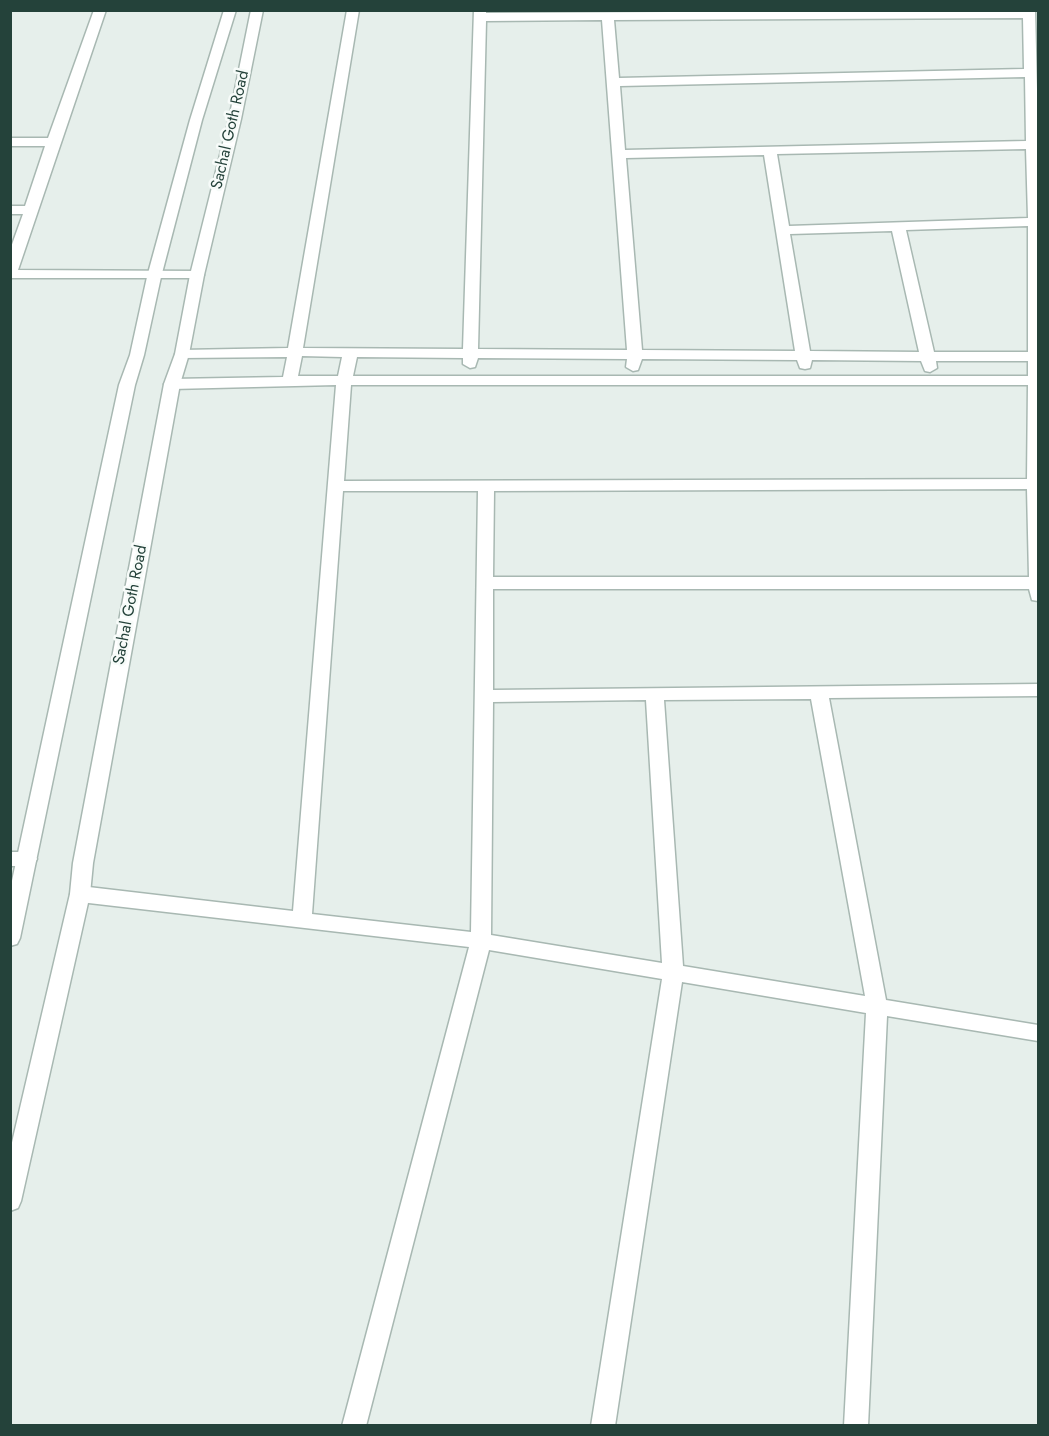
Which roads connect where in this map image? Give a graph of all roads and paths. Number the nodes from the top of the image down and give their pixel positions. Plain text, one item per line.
1 (100, 10) edge
2 (230, 10) edge
3 (257, 10) edge
4 (353, 10) edge
5 (1029, 12) edge
6 (480, 14) edge
7 (608, 16) junction
8 (1031, 73) junction
9 (613, 82) junction
10 (10, 142) edge
11 (53, 142) junction
12 (1032, 145) junction
13 (770, 151) junction
14 (619, 154) junction
15 (10, 210) edge
16 (31, 210) junction
17 (1035, 222) junction
18 (898, 226) junction
19 (783, 230) junction
20 (10, 274) edge
21 (196, 275) junction
22 (154, 277) junction
23 (296, 352) junction
24 (351, 352) junction
25 (182, 354) junction
26 (470, 354) junction
27 (635, 355) junction
28 (803, 356) junction
29 (928, 356) junction
30 (1036, 357) junction
31 (470, 380) junction
32 (632, 380) junction
33 (810, 380) junction
34 (932, 380) junction
35 (1037, 380) edge
36 (290, 381) junction
37 (344, 381) junction
38 (172, 384) junction
39 (1035, 484) junction
40 (486, 485) junction
41 (337, 486) junction
42 (485, 583) junction
43 (1038, 583) edge
44 (1038, 596) edge
45 (1038, 690) edge
46 (819, 692) junction
47 (655, 694) junction
48 (483, 696) junction
49 (19, 859) edge
50 (80, 894) junction
51 (302, 919) junction
52 (10, 938) edge
53 (481, 941) junction
54 (673, 973) junction
55 (877, 1008) junction
56 (1038, 1033) edge
57 (10, 1201) edge
58 (354, 1425) edge
59 (603, 1425) edge
60 (856, 1425) edge

1 - 11 street
2 - 22 street, Sachal Goth Road
3 - 21 street, Sachal Goth Road
4 - 23 street
5 - 7 street
5 - 8 street
6 - 7 street
6 - 26 street
7 - 9 street
8 - 9 street
8 - 12 street
9 - 14 street
10 - 11 street
11 - 16 street
12 - 13 street
12 - 17 street
13 - 14 street
13 - 19 street
14 - 27 street
15 - 16 street
16 - 20 street
17 - 18 street
17 - 30 street
18 - 19 street
18 - 29 street
19 - 28 street
20 - 22 street
21 - 22 street
21 - 25 street, Sachal Goth Road
22 - 49 street, Sachal Goth Road
23 - 24 street
23 - 25 street
23 - 36 street
24 - 26 street
24 - 37 street
25 - 38 street, Sachal Goth Road
26 - 27 street
26 - 31 street
27 - 28 street
27 - 32 street
28 - 29 street
28 - 33 street
29 - 30 street
29 - 34 street
30 - 35 street
31 - 32 street
31 - 37 street
32 - 33 street
33 - 34 street
34 - 35 street
35 - 39 street
36 - 37 street
36 - 38 street
37 - 41 street
38 - 50 street, Sachal Goth Road
39 - 40 street
39 - 43 street
40 - 41 street
40 - 42 street
41 - 51 street
42 - 43 street
42 - 48 street
43 - 44 street
45 - 46 street
46 - 47 street
46 - 55 street
47 - 48 street
47 - 54 street
48 - 53 street
49 - 52 street, Sachal Goth Road
50 - 51 street
50 - 57 street, Sachal Goth Road
51 - 53 street
53 - 54 street
53 - 58 street
54 - 55 street
54 - 59 street
55 - 56 street
55 - 60 street

